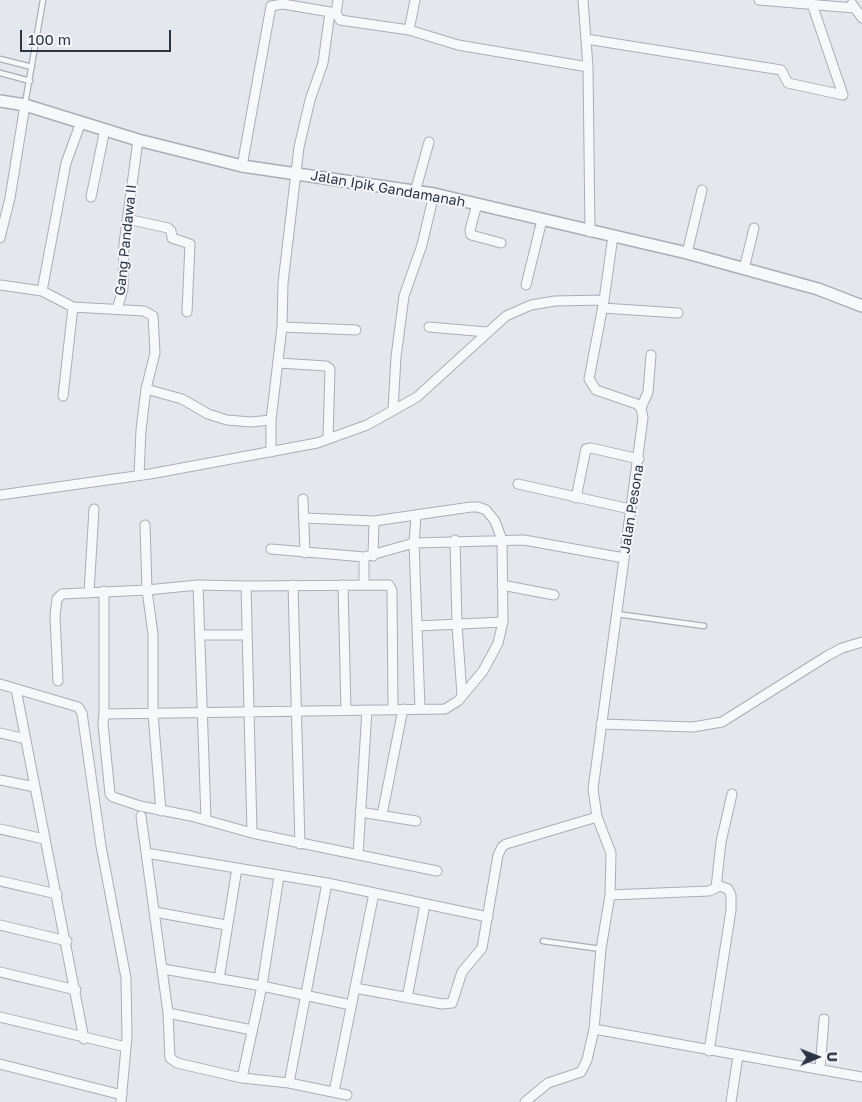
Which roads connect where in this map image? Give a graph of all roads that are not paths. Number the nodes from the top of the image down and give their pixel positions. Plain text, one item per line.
1 (43, 0) edge
2 (338, 0) edge
3 (415, 0) edge
4 (583, 0) edge
5 (759, 0) edge
6 (812, 4) junction
7 (852, 4) edge
8 (333, 12) junction
9 (862, 18) edge
10 (408, 30) junction
11 (586, 39) junction
12 (0, 60) edge
13 (32, 67) junction
14 (588, 67) junction
15 (0, 74) edge
16 (30, 81) junction
17 (0, 101) edge
18 (25, 105) junction
19 (81, 122) junction
20 (105, 129) junction
21 (138, 140) junction
22 (429, 142) dead end
23 (242, 166) junction
24 (297, 173) junction
25 (702, 190) dead end
26 (415, 192) junction
27 (434, 194) junction
28 (91, 197) dead end
29 (477, 204) junction
30 (127, 219) junction
31 (542, 220) junction
32 (754, 228) dead end
33 (590, 232) junction
34 (613, 236) junction
35 (0, 238) edge
36 (501, 243) dead end
37 (687, 253) junction
38 (744, 269) junction
39 (0, 285) edge
40 (526, 285) dead end
41 (42, 291) junction
42 (603, 304) junction
43 (862, 306) edge
44 (73, 307) junction
45 (117, 309) junction
46 (187, 312) dead end
47 (678, 313) dead end
48 (282, 327) junction
49 (430, 327) dead end
50 (356, 330) dead end
51 (486, 332) junction
52 (651, 356) dead end
53 (279, 364) junction
54 (146, 389) junction
55 (63, 396) dead end
56 (641, 408) junction
57 (394, 410) junction
58 (271, 420) junction
59 (328, 438) junction
60 (271, 452) junction
61 (639, 459) junction
62 (139, 475) junction
63 (518, 484) dead end
64 (0, 495) edge
65 (576, 498) junction
66 (303, 499) dead end
67 (94, 509) dead end
68 (630, 509) junction
69 (416, 516) junction
70 (304, 518) junction
71 (374, 521) junction
72 (145, 525) dead end
73 (455, 540) junction
74 (502, 540) junction
75 (414, 542) junction
76 (271, 549) dead end
77 (305, 553) junction
78 (369, 556) junction
79 (624, 558) junction
80 (364, 584) junction
81 (198, 585) junction
82 (293, 585) junction
83 (343, 585) junction
84 (502, 585) junction
85 (246, 586) junction
86 (147, 590) junction
87 (104, 591) junction
88 (89, 592) junction
89 (554, 594) dead end
90 (617, 614) junction
91 (503, 622) junction
92 (457, 625) junction
93 (417, 626) junction
94 (704, 626) dead end
95 (200, 635) junction
96 (247, 635) junction
97 (862, 642) edge
98 (58, 681) dead end
99 (0, 684) edge
100 (16, 689) junction
101 (462, 695) junction
102 (398, 709) junction
103 (420, 709) junction
104 (298, 710) junction
105 (346, 710) junction
106 (367, 710) junction
107 (250, 711) junction
108 (104, 714) junction
109 (153, 714) junction
110 (203, 714) junction
111 (600, 724) junction
112 (0, 733) edge
113 (26, 739) junction
114 (0, 780) edge
115 (35, 787) junction
116 (732, 794) dead end
117 (161, 811) junction
118 (360, 812) junction
119 (382, 815) junction
120 (141, 816) dead end
121 (597, 817) junction
122 (206, 820) junction
123 (416, 821) dead end
124 (0, 829) edge
125 (252, 833) junction
126 (44, 839) junction
127 (300, 844) junction
128 (146, 853) junction
129 (358, 855) junction
130 (237, 868) junction
131 (437, 871) dead end
132 (278, 876) junction
133 (0, 881) edge
134 (327, 883) junction
135 (717, 886) junction
136 (374, 893) junction
137 (57, 894) junction
138 (610, 895) junction
139 (425, 904) junction
140 (154, 912) junction
141 (488, 917) junction
142 (0, 925) edge
143 (226, 925) junction
144 (543, 940) dead end
145 (66, 941) junction
146 (601, 950) junction
147 (163, 969) junction
148 (0, 972) edge
149 (218, 979) junction
150 (262, 986) junction
151 (355, 988) junction
152 (76, 990) junction
153 (306, 995) junction
154 (407, 998) junction
155 (352, 1004) junction
156 (168, 1013) junction
157 (0, 1018) edge
158 (824, 1019) dead end
159 (594, 1029) junction
160 (252, 1030) junction
161 (84, 1039) junction
162 (126, 1047) junction
163 (709, 1051) junction
164 (738, 1056) junction
165 (0, 1064) edge
166 (820, 1069) junction
167 (862, 1077) edge
168 (242, 1078) junction
169 (288, 1083) junction
170 (334, 1092) junction
171 (347, 1095) dead end
172 (122, 1098) edge
173 (525, 1102) edge
174 (731, 1102) edge

1 - 13 lane
2 - 8 street
3 - 10 street
4 - 11 street
5 - 6 street
6 - 7 street
6 - 11 street
7 - 9 street
8 - 10 street
8 - 23 street
8 - 24 street
10 - 14 street
11 - 14 street
12 - 13 lane
13 - 16 lane
14 - 33 street
15 - 16 lane
16 - 18 lane
17 - 18 street, Jalan Ipik Gandamanah
18 - 19 street, Jalan Ipik Gandamanah
18 - 35 street
19 - 20 street, Jalan Ipik Gandamanah
19 - 41 street
20 - 21 street, Jalan Ipik Gandamanah
20 - 28 street
21 - 23 street, Jalan Ipik Gandamanah
21 - 30 street, Gang Pandawa II
22 - 26 street
23 - 24 street, Jalan Ipik Gandamanah
24 - 26 street, Jalan Ipik Gandamanah
24 - 48 street
25 - 37 street
26 - 27 street, Jalan Ipik Gandamanah
27 - 29 street, Jalan Ipik Gandamanah
27 - 57 street
29 - 31 street, Jalan Ipik Gandamanah
29 - 36 street
30 - 45 street, Gang Pandawa II
30 - 46 street
31 - 33 street, Jalan Ipik Gandamanah
31 - 40 street
32 - 38 street
33 - 34 street, Jalan Ipik Gandamanah
34 - 37 street, Jalan Ipik Gandamanah
34 - 42 street
37 - 38 street, Jalan Ipik Gandamanah
38 - 43 street, Jalan Ipik Gandamanah
39 - 41 street
41 - 44 street
42 - 47 street
42 - 51 street
42 - 56 street
44 - 45 street
44 - 55 street
45 - 54 street
48 - 50 street
48 - 53 street
49 - 51 street
51 - 57 street
52 - 56 street, Jalan Pesona
53 - 58 street
53 - 59 street
54 - 58 street
54 - 62 street
56 - 61 street, Jalan Pesona
57 - 59 street
58 - 60 street
59 - 60 street
60 - 62 street
61 - 65 street
61 - 68 street, Jalan Pesona
62 - 64 street
63 - 65 street
65 - 68 street
66 - 70 street
67 - 88 street
68 - 79 street, Jalan Pesona
69 - 71 street
69 - 74 street
69 - 75 street
70 - 71 street
70 - 77 street
71 - 78 street
72 - 86 street
73 - 74 street
73 - 75 street
73 - 92 street
74 - 79 street
74 - 84 street
75 - 78 street
75 - 93 street
76 - 77 street
77 - 78 street
78 - 80 street
79 - 90 street, Jalan Pesona
80 - 83 street
80 - 102 street
81 - 85 street
81 - 86 street
81 - 95 street
82 - 83 street
82 - 85 street
82 - 104 street
83 - 105 street
84 - 89 street
84 - 91 street
85 - 96 street
86 - 87 street
86 - 109 street
87 - 88 street
87 - 108 street
88 - 98 street
90 - 94 lane
90 - 111 street, Jalan Pesona
91 - 92 street
91 - 101 street
92 - 93 street
92 - 101 street
93 - 103 street
95 - 96 street
95 - 110 street
96 - 107 street
97 - 111 street
99 - 100 street
100 - 113 street
100 - 162 street
101 - 103 street
102 - 103 street
102 - 106 street
102 - 119 street
104 - 105 street
104 - 107 street
104 - 127 street
105 - 106 street
106 - 118 street
107 - 110 street
107 - 125 street
108 - 109 street
108 - 117 street
109 - 110 street
109 - 117 street
110 - 122 street
111 - 121 street, Jalan Pesona
112 - 113 street
113 - 115 street
114 - 115 street
115 - 126 street
116 - 135 street
117 - 122 street
118 - 119 street
118 - 129 street
119 - 123 street
120 - 128 street
121 - 138 street, Jalan Pesona
121 - 141 street
122 - 125 street
124 - 126 street
125 - 127 street
126 - 137 street
127 - 129 street
128 - 130 street
128 - 140 street
129 - 131 street
130 - 132 street
130 - 143 street
132 - 134 street
132 - 150 street
133 - 137 street
134 - 136 street
134 - 153 street
135 - 138 street
135 - 163 street
136 - 139 street
136 - 151 street
137 - 145 street
138 - 146 street, Jalan Pesona
139 - 141 street
139 - 154 street
140 - 143 street
140 - 147 street
141 - 154 street
142 - 145 street
143 - 149 street
144 - 146 lane
145 - 152 street
146 - 159 street, Jalan Pesona
147 - 149 street
147 - 156 street
148 - 152 street
149 - 150 street
150 - 153 street
150 - 160 street
151 - 154 street
151 - 155 street
152 - 161 street
153 - 155 street
153 - 169 street
155 - 170 street
156 - 160 street
156 - 168 street
157 - 161 street
158 - 166 street
159 - 163 street
159 - 173 street, Jalan Pesona
160 - 168 street
161 - 162 street
162 - 172 street
163 - 164 street
164 - 166 street
164 - 174 street
165 - 172 street
166 - 167 street
168 - 169 street
169 - 170 street
170 - 171 street

